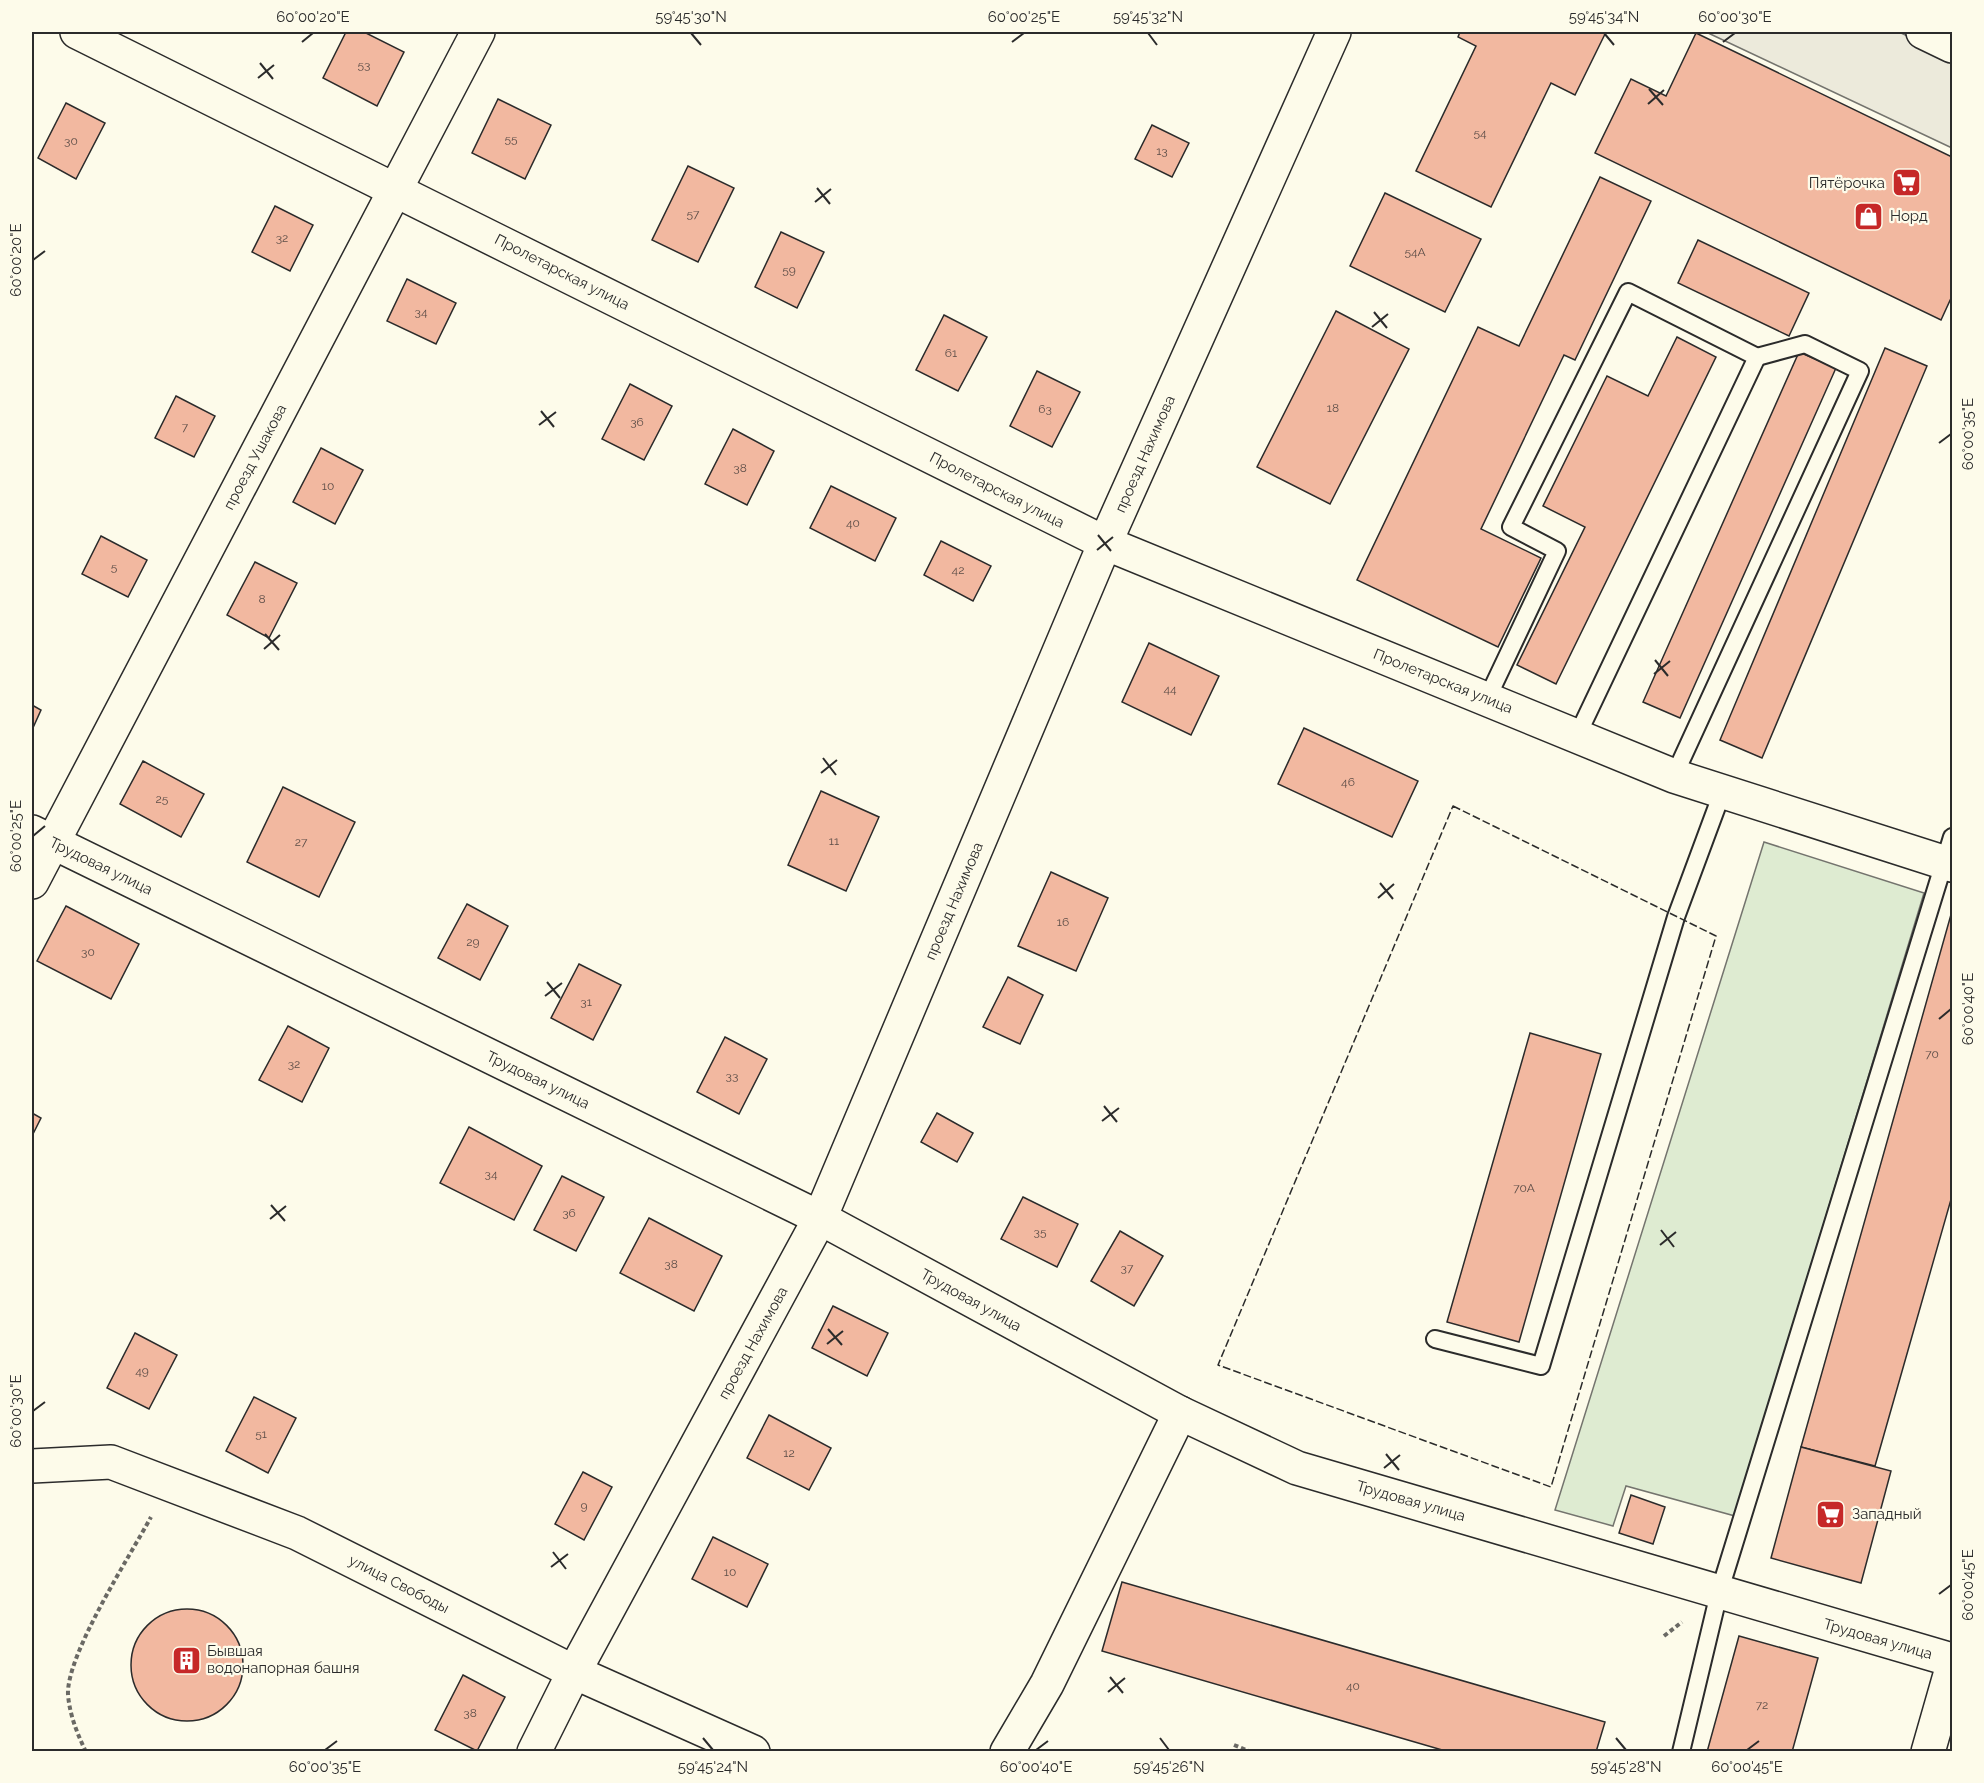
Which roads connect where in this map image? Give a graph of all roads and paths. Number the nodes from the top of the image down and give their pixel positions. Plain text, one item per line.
1 (77, 32) edge
2 (478, 32) edge
3 (1334, 32) edge
4 (1923, 32) edge
5 (1953, 46) edge
6 (396, 189) junction
7 (1757, 357) junction
8 (1104, 543) junction
9 (1487, 699) junction
10 (1577, 736) junction
11 (1674, 776) junction
12 (1722, 793) junction
13 (42, 837) edge
14 (1950, 855) edge
15 (32, 882) edge
16 (820, 1218) junction
17 (1435, 1340) dead end
18 (1180, 1413) junction
19 (32, 1466) edge
20 (169, 1485) junction
21 (1719, 1593) junction
22 (1953, 1660) edge
23 (1953, 1668) edge
24 (574, 1672) junction
25 (1234, 1745) dead end
26 (86, 1752) edge
27 (534, 1752) edge
28 (753, 1752) edge
29 (1007, 1752) edge
30 (1251, 1752) edge
31 (1681, 1752) edge
32 (1928, 1752) edge

1 - 6 street, Пролетарская улица
2 - 6 street, проезд Ушакова
3 - 8 street, проезд Нахимова
4 - 5 street
6 - 8 street, Пролетарская улица
6 - 13 street, проезд Ушакова
7 - 9 lane
7 - 10 lane
7 - 11 lane
8 - 9 street, Пролетарская улица
8 - 16 street, проезд Нахимова
9 - 10 street, Пролетарская улица
10 - 11 street, Пролетарская улица
11 - 12 street, Пролетарская улица
12 - 14 street, Пролетарская улица
12 - 17 lane
13 - 15 street, проезд Ушакова
13 - 16 street, Трудовая улица
14 - 21 lane
16 - 18 street, Трудовая улица
16 - 24 street, проезд Нахимова
18 - 21 street, Трудовая улица
18 - 29 street
19 - 20 street, улица Свободы
20 - 24 street, улица Свободы
20 - 26 path
21 - 22 street, Трудовая улица
21 - 31 lane
23 - 32 street
24 - 27 street, проезд Нахимова
24 - 28 street, улица Свободы
25 - 30 path

